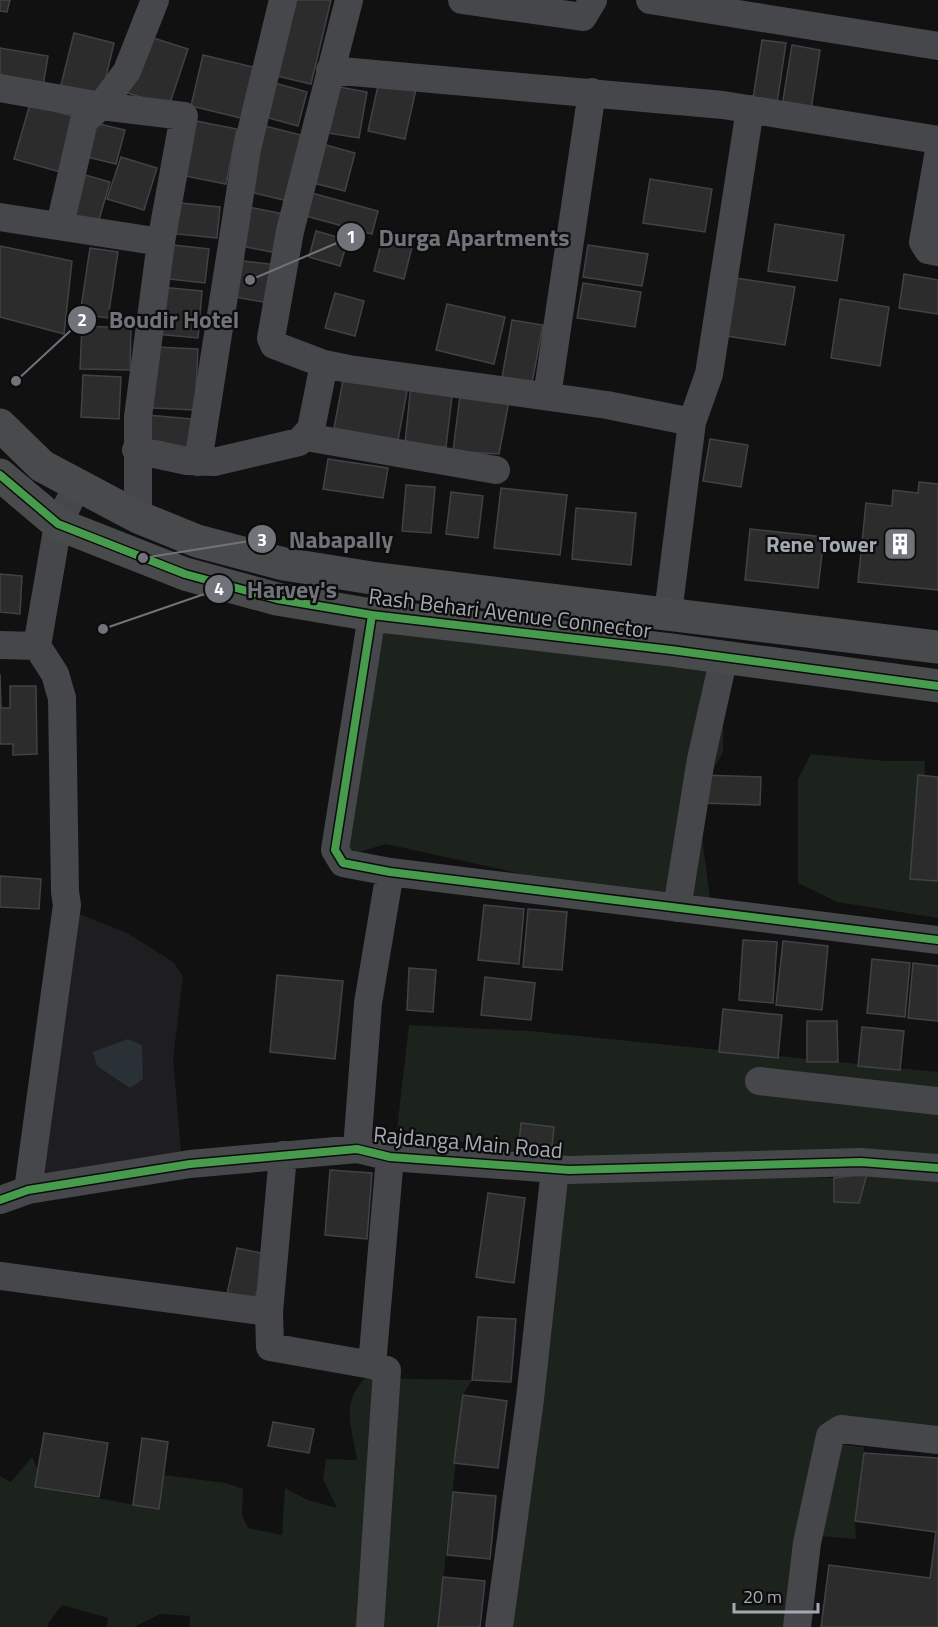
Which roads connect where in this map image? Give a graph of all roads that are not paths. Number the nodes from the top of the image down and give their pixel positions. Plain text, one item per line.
1 (155, 0) edge
2 (283, 0) edge
3 (349, 0) edge
4 (462, 0) edge
5 (593, 0) edge
6 (650, 0) edge
7 (938, 46) edge
8 (330, 70) junction
9 (0, 88) edge
10 (592, 92) junction
11 (101, 106) junction
12 (750, 109) junction
13 (938, 140) edge
14 (938, 156) edge
15 (0, 217) edge
16 (60, 225) junction
17 (161, 242) junction
18 (938, 252) edge
19 (324, 364) junction
20 (547, 396) junction
21 (692, 422) junction
22 (0, 425) edge
23 (306, 437) junction
24 (136, 450) junction
25 (198, 462) junction
26 (496, 470) dead end
27 (0, 475) edge
28 (77, 486) junction
29 (138, 516) junction
30 (58, 524) junction
31 (668, 613) junction
32 (372, 615) junction
33 (0, 645) edge
34 (37, 646) junction
35 (938, 647) edge
36 (724, 657) junction
37 (938, 686) edge
38 (390, 872) junction
39 (677, 908) junction
40 (938, 939) edge
41 (759, 1081) dead end
42 (938, 1101) edge
43 (357, 1149) junction
44 (284, 1155) junction
45 (390, 1157) junction
46 (938, 1168) edge
47 (555, 1169) junction
48 (28, 1190) junction
49 (0, 1200) edge
50 (0, 1276) edge
51 (269, 1312) junction
52 (372, 1365) junction
53 (938, 1440) edge
54 (370, 1627) edge
55 (499, 1627) edge
56 (797, 1627) edge

1 - 11 street
2 - 25 street
3 - 8 street
4 - 5 street
6 - 7 street
8 - 10 street
8 - 19 street
9 - 11 street
10 - 12 street
10 - 20 street
11 - 16 street
11 - 17 street
12 - 13 street
12 - 21 street
14 - 18 street
15 - 16 street
16 - 17 street
17 - 24 street
19 - 20 street
19 - 23 street
20 - 21 street
21 - 31 street
22 - 28 main road, Rash Behari Avenue Connector
23 - 25 street
23 - 26 street
24 - 25 street
24 - 29 street
27 - 30 main road, Rash Behari Avenue Connector
28 - 29 main road, Rash Behari Avenue Connector
28 - 30 street
29 - 31 main road, Rash Behari Avenue Connector
30 - 32 main road, Rash Behari Avenue Connector
30 - 34 street
31 - 35 main road, Rash Behari Avenue Connector
32 - 36 main road, Rash Behari Avenue Connector
32 - 38 street
33 - 34 street
34 - 48 street
36 - 37 main road, Rash Behari Avenue Connector
36 - 39 street
38 - 39 street
38 - 43 street
39 - 40 street
41 - 42 street
43 - 44 street, Rajdanga Main Road
43 - 45 street, Rajdanga Main Road
44 - 48 street, Rajdanga Main Road
44 - 51 street
45 - 47 street, Rajdanga Main Road
45 - 52 street
46 - 47 street, Rajdanga Main Road
47 - 55 street
48 - 49 street, Rajdanga Main Road
50 - 51 street
51 - 52 street
52 - 54 street
53 - 56 street

